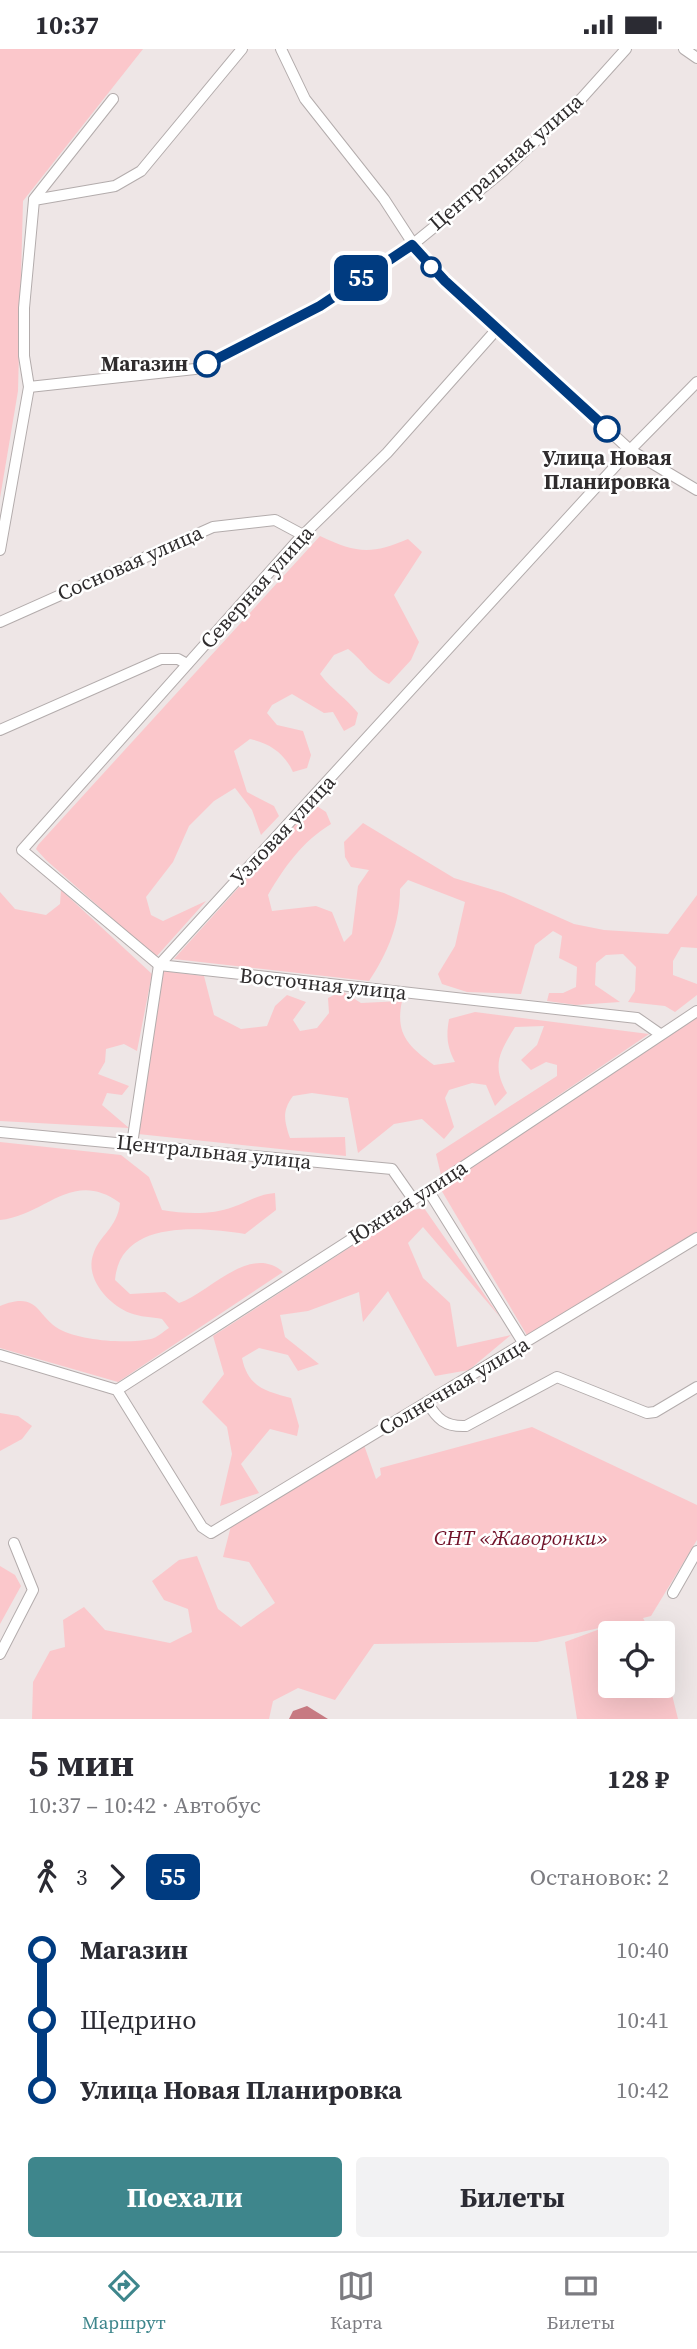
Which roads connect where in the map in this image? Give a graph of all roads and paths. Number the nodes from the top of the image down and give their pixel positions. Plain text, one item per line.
1 (242, 49) edge
2 (281, 49) edge
3 (626, 49) edge
4 (684, 49) edge
5 (697, 58) edge
6 (113, 99) dead end
7 (34, 200) junction
8 (412, 245) junction
9 (497, 329) junction
10 (697, 382) edge
11 (29, 387) junction
12 (630, 450) junction
13 (697, 490) edge
14 (303, 535) junction
15 (0, 550) edge
16 (0, 622) edge
17 (187, 664) junction
18 (0, 730) edge
19 (159, 965) junction
20 (697, 1011) edge
21 (660, 1034) junction
22 (0, 1132) edge
23 (132, 1143) junction
24 (428, 1190) junction
25 (413, 1199) junction
26 (697, 1238) edge
27 (524, 1344) junction
28 (0, 1355) edge
29 (697, 1387) edge
30 (117, 1390) junction
31 (427, 1402) junction
32 (14, 1543) dead end
33 (697, 1551) edge
34 (673, 1593) dead end
35 (0, 1654) edge

1 - 7 street
2 - 8 street
3 - 8 street, Центральная улица
4 - 5 street
6 - 7 street
7 - 11 street
8 - 9 street
8 - 11 street, Центральная улица
9 - 12 street
9 - 14 street, Северная улица
10 - 12 street
11 - 15 street
12 - 13 street
12 - 19 street, Узловая улица
14 - 16 street, Сосновая улица
14 - 17 street, Северная улица
17 - 18 street
17 - 19 street, Северная улица
19 - 21 street, Восточная улица
19 - 23 street
20 - 21 street, Южная улица
21 - 24 street, Южная улица
22 - 23 street, Центральная улица
23 - 25 street, Центральная улица
24 - 25 street, Южная улица
24 - 27 street
25 - 30 street, Южная улица
26 - 27 street, Солнечная улица
27 - 31 street, Солнечная улица
28 - 30 street
29 - 31 street
30 - 31 street, Солнечная улица
32 - 35 street
33 - 34 street

